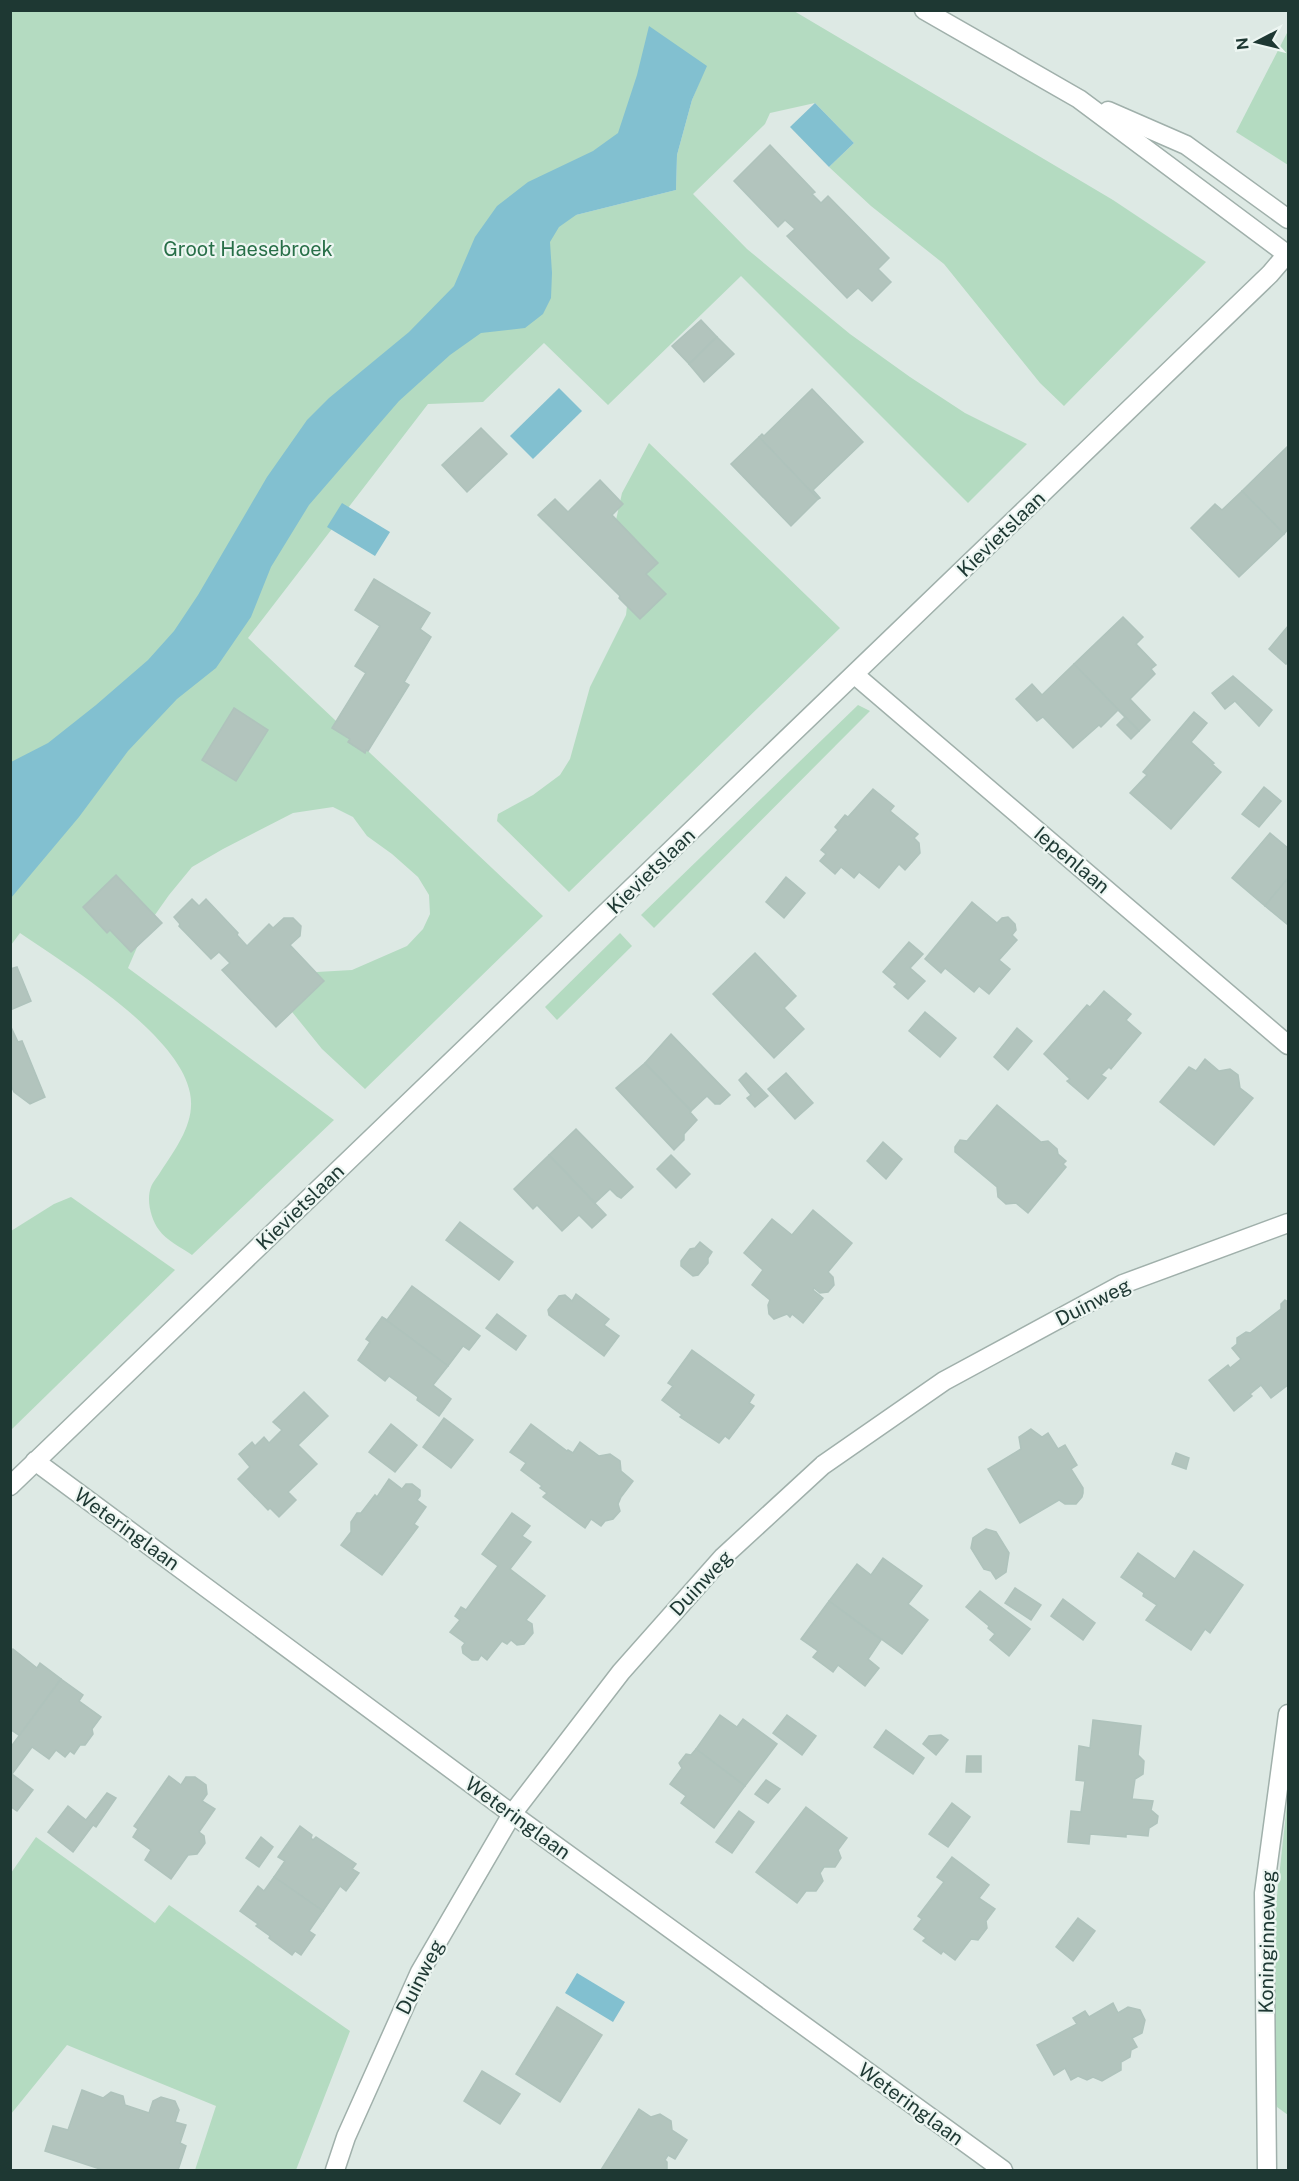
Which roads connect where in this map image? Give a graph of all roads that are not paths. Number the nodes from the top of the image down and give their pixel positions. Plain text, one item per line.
1 (924, 10) edge
2 (1079, 99) junction
3 (1288, 219) edge
4 (1288, 254) edge
5 (855, 675) junction
6 (1288, 1045) edge
7 (1288, 1223) edge
8 (35, 1461) junction
9 (10, 1486) edge
10 (1288, 1714) edge
11 (512, 1814) junction
12 (335, 2170) edge
13 (1003, 2170) edge
14 (1267, 2170) edge

1 - 2 street
2 - 3 street
2 - 4 street
4 - 5 street, Kievietslaan
5 - 6 street, Iepenlaan
5 - 8 street, Kievietslaan
7 - 11 street, Duinweg
8 - 9 street, Kievietslaan
8 - 11 street, Weteringlaan
10 - 14 street, Koninginneweg
11 - 12 street, Duinweg
11 - 13 street, Weteringlaan

